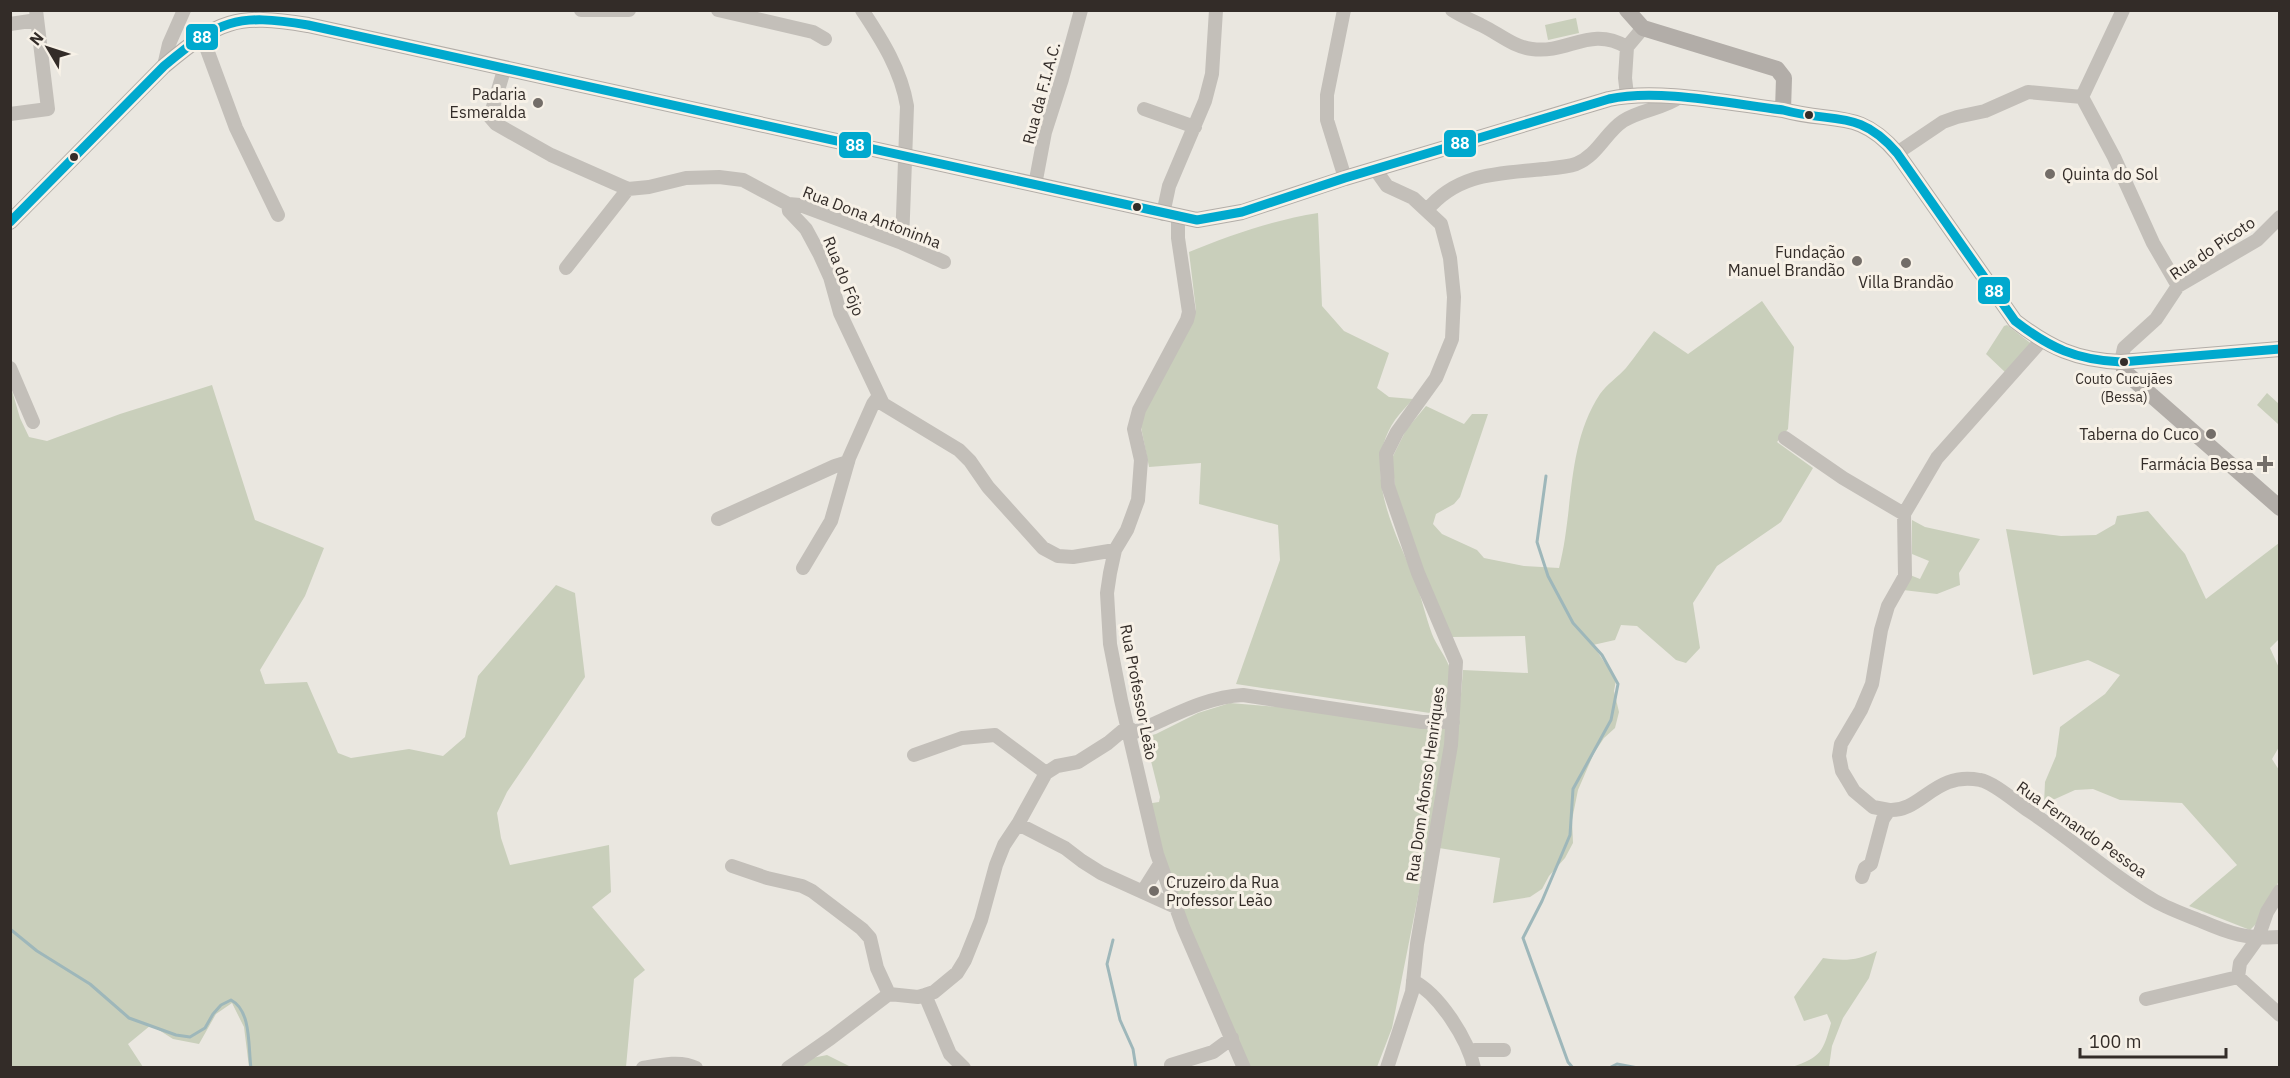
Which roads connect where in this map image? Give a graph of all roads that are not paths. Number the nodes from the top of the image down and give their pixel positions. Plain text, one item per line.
1 (184, 10) edge
2 (581, 10) edge
3 (628, 10) edge
4 (718, 10) edge
5 (862, 10) edge
6 (1081, 10) edge
7 (1216, 10) edge
8 (1344, 10) edge
9 (1452, 10) edge
10 (1628, 10) edge
11 (2123, 10) edge
12 (619, 11) edge
13 (37, 15) edge
14 (10, 24) edge
15 (1642, 28) junction
16 (202, 36) junction
17 (825, 39) dead end
18 (1627, 48) junction
19 (164, 66) junction
20 (504, 70) junction
21 (1627, 95) junction
22 (2082, 97) junction
23 (1678, 98) junction
24 (1144, 110) dead end
25 (1783, 110) junction
26 (10, 114) edge
27 (1195, 127) junction
28 (1898, 153) junction
29 (905, 157) junction
30 (1375, 169) junction
31 (1345, 178) junction
32 (1035, 185) junction
33 (628, 189) junction
34 (788, 204) junction
35 (1427, 210) junction
36 (278, 214) dead end
37 (1171, 215) junction
38 (2280, 218) edge
39 (10, 222) edge
40 (902, 243) junction
41 (944, 262) dead end
42 (566, 268) dead end
43 (2178, 286) junction
44 (2041, 341) junction
45 (2280, 349) edge
46 (2121, 362) junction
47 (10, 368) edge
48 (879, 396) junction
49 (33, 422) dead end
50 (1785, 438) dead end
51 (848, 462) junction
52 (2280, 508) edge
53 (1904, 514) junction
54 (718, 519) dead end
55 (1115, 550) junction
56 (803, 568) dead end
57 (1453, 722) junction
58 (1127, 727) junction
59 (914, 755) dead end
60 (1046, 773) junction
61 (1888, 810) junction
62 (1018, 824) junction
63 (1160, 864) junction
64 (732, 866) dead end
65 (1862, 877) dead end
66 (1143, 891) junction
67 (2280, 891) edge
68 (1176, 907) junction
69 (2280, 937) edge
70 (2258, 938) junction
71 (2238, 977) junction
72 (1413, 981) junction
73 (889, 994) junction
74 (924, 995) junction
75 (2146, 999) dead end
76 (2280, 1015) edge
77 (1232, 1038) junction
78 (1504, 1050) dead end
79 (1469, 1052) junction
80 (1171, 1065) dead end
81 (643, 1068) edge
82 (696, 1068) edge
83 (788, 1068) edge
84 (964, 1068) edge
85 (1245, 1068) edge
86 (1387, 1068) edge
87 (1474, 1068) edge

1 - 19 street
2 - 12 street
3 - 12 street
4 - 17 street
5 - 29 street
6 - 32 street, Rua da F.I.A.C.
7 - 27 street, Rua Professor Leão
8 - 31 street
9 - 18 street
10 - 15 main road
11 - 22 street
13 - 14 street
13 - 26 street
15 - 18 street
15 - 25 main road
16 - 19 main road
16 - 20 main road
16 - 36 street
18 - 21 street
19 - 39 main road
20 - 29 main road
20 - 33 street
21 - 23 main road
21 - 30 main road
22 - 28 street
22 - 43 street
23 - 25 main road
23 - 35 street
24 - 27 street
25 - 28 main road
27 - 37 street, Rua Professor Leão
28 - 44 main road
29 - 32 main road
29 - 40 street
30 - 31 main road
30 - 35 street, Rua Dom Afonso Henriques
31 - 37 main road
32 - 37 main road
33 - 34 street, Rua do Fôjo
33 - 42 street
34 - 40 street, Rua Dona Antoninha
34 - 48 street, Rua do Fôjo
35 - 57 street, Rua Dom Afonso Henriques
37 - 55 street, Rua Professor Leão
38 - 43 street, Rua do Picoto
40 - 41 street, Rua Dona Antoninha
43 - 46 street, Rua do Picoto
44 - 46 main road
44 - 53 street
45 - 46 main road
46 - 52 main road
47 - 49 street
48 - 51 street
48 - 55 street, Rua do Fôjo
50 - 53 street
51 - 54 street
51 - 56 street
53 - 61 street
55 - 58 street, Rua Professor Leão
57 - 58 street
57 - 72 street, Rua Dom Afonso Henriques
58 - 60 street
58 - 63 street, Rua Professor Leão
59 - 60 street
60 - 62 street
61 - 65 street
61 - 70 street, Rua Fernando Pessoa
62 - 66 street
62 - 74 street
63 - 66 street
63 - 68 street, Rua Professor Leão
64 - 73 street
66 - 68 street
67 - 70 street
68 - 77 street, Rua Professor Leão
69 - 70 street, Rua Fernando Pessoa
70 - 71 street
71 - 75 street
71 - 76 street
72 - 79 street
72 - 86 street, Rua Dom Afonso Henriques
73 - 74 street
73 - 83 street
74 - 84 street
77 - 80 street
77 - 85 street, Rua Professor Leão
78 - 79 street
79 - 87 street
81 - 82 street

